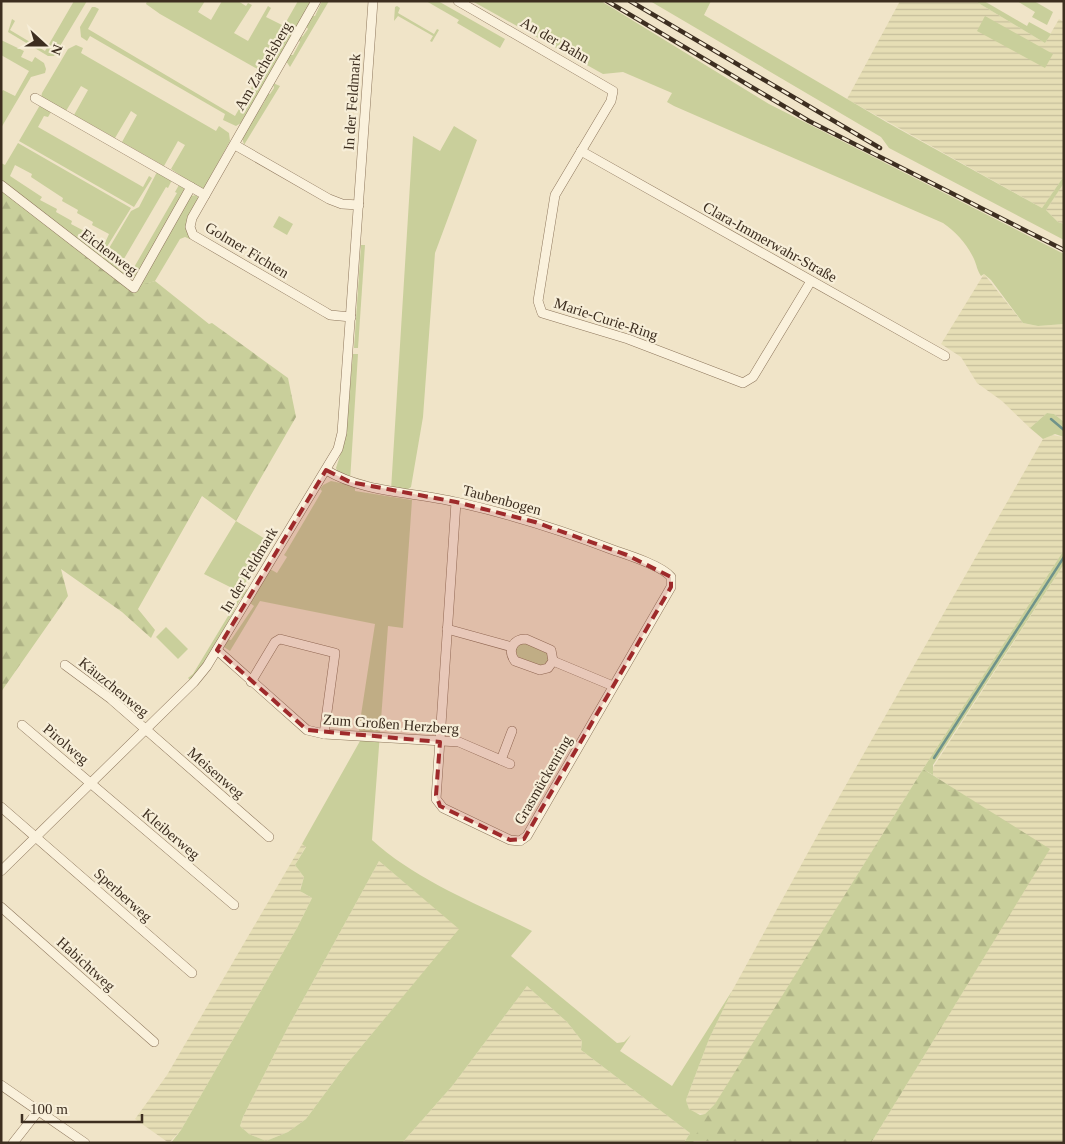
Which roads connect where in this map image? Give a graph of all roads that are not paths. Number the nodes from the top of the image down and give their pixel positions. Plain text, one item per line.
1 (316, 1) edge
2 (372, 1) edge
3 (458, 1) edge
4 (611, 88) joint
5 (36, 98) dead end
6 (235, 145) junction
7 (581, 151) junction
8 (1, 185) edge
9 (191, 187) junction
10 (205, 195) junction
11 (358, 205) junction
12 (811, 281) junction
13 (351, 317) junction
14 (945, 356) dead end
15 (326, 470) junction
16 (456, 502) junction
17 (666, 573) joint
18 (447, 629) junction
19 (512, 647) junction
20 (217, 650) junction
21 (553, 661) junction
22 (65, 665) dead end
23 (251, 682) junction
24 (613, 686) junction
25 (22, 725) dead end
26 (146, 730) junction
27 (512, 731) dead end
28 (324, 734) junction
29 (440, 741) junction
30 (501, 760) junction
31 (510, 764) dead end
32 (91, 784) junction
33 (1, 807) edge
34 (37, 836) junction
35 (269, 837) dead end
36 (1, 871) edge
37 (234, 905) dead end
38 (1, 906) edge
39 (192, 973) dead end
40 (154, 1042) dead end
41 (1, 1085) edge
42 (39, 1110) junction
43 (13, 1143) edge
44 (85, 1143) edge

1 - 6 street, Am Zachelsberg
2 - 11 street, In der Feldmark
3 - 4 street, An der Bahn
4 - 7 street, Marie-Curie-Ring
5 - 9 street
6 - 10 street, Golmer Fichten
6 - 11 street
7 - 12 street, Clara-Immerwahr-Straße
7 - 12 street, Marie-Curie-Ring
8 - 9 street, Eichenweg
9 - 10 street
10 - 13 street, Golmer Fichten
11 - 13 street, In der Feldmark
12 - 14 street, Clara-Immerwahr-Straße
13 - 15 street, In der Feldmark
15 - 16 street, Taubenbogen
15 - 20 street, In der Feldmark
16 - 17 street, Taubenbogen
16 - 18 street, Grasmückenring
17 - 24 street, Grasmückenring
18 - 19 street
18 - 29 street, Grasmückenring
19 - 21 street
19 - 21 street
20 - 23 street, Zum Großen Herzberg
20 - 26 street, In der Feldmark
21 - 24 street
22 - 26 street, Käuzchenweg
23 - 28 street, Zum Großen Herzberg
23 - 28 street
24 - 29 street, Grasmückenring
25 - 32 street, Pirolweg
26 - 32 street, In der Feldmark
26 - 35 street, Meisenweg
27 - 30 street
28 - 29 street, Zum Großen Herzberg
29 - 30 street, Zum Großen Herzberg
30 - 31 street, Zum Großen Herzberg
32 - 34 street, In der Feldmark
32 - 37 street, Kleiberweg
33 - 34 street, Sperberweg
34 - 36 street, In der Feldmark
34 - 39 street, Sperberweg
38 - 40 street, Habichtweg
41 - 42 street
42 - 43 street
42 - 44 street

